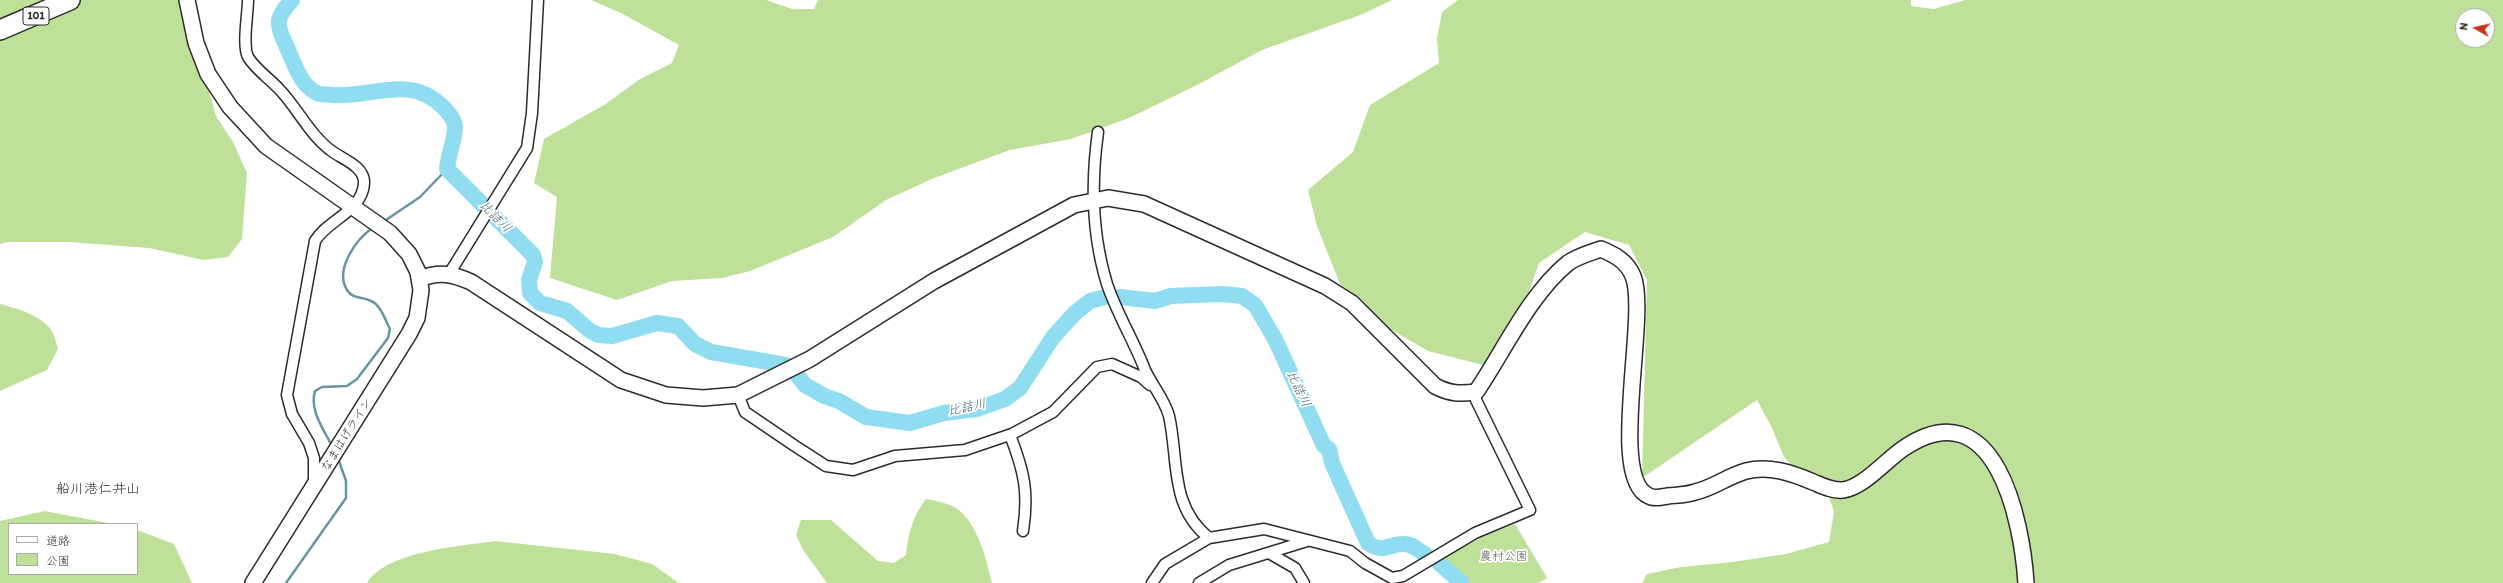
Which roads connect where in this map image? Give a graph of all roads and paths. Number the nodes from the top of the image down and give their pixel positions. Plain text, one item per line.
1 (70, 0) edge
2 (187, 0) edge
3 (248, 0) edge
4 (538, 0) edge
5 (0, 30) edge
6 (1098, 132) dead end
7 (1094, 201) junction
8 (352, 208) junction
9 (450, 274) junction
10 (420, 279) junction
11 (1156, 391) junction
12 (1476, 392) junction
13 (738, 395) junction
14 (1010, 435) junction
15 (314, 487) junction
16 (1023, 531) dead end
17 (1208, 538) junction
18 (1307, 541) junction
19 (1269, 553) junction
20 (1404, 580) edge
21 (253, 583) edge
22 (1152, 583) edge
23 (1199, 583) edge
24 (1304, 583) edge
25 (2026, 583) edge

1 - 5 highway, 101
2 - 8 street
3 - 8 street
4 - 9 street
6 - 7 street
7 - 11 street
7 - 12 street
7 - 13 street
8 - 10 street
8 - 15 street
9 - 10 street
9 - 13 street
10 - 15 street, なまはげライン
11 - 14 street
11 - 17 street
12 - 20 street
12 - 25 street
13 - 14 street
14 - 16 street
15 - 21 street, なまはげライン
17 - 18 street
17 - 22 street
18 - 19 street
18 - 20 street
19 - 23 street
19 - 24 street

